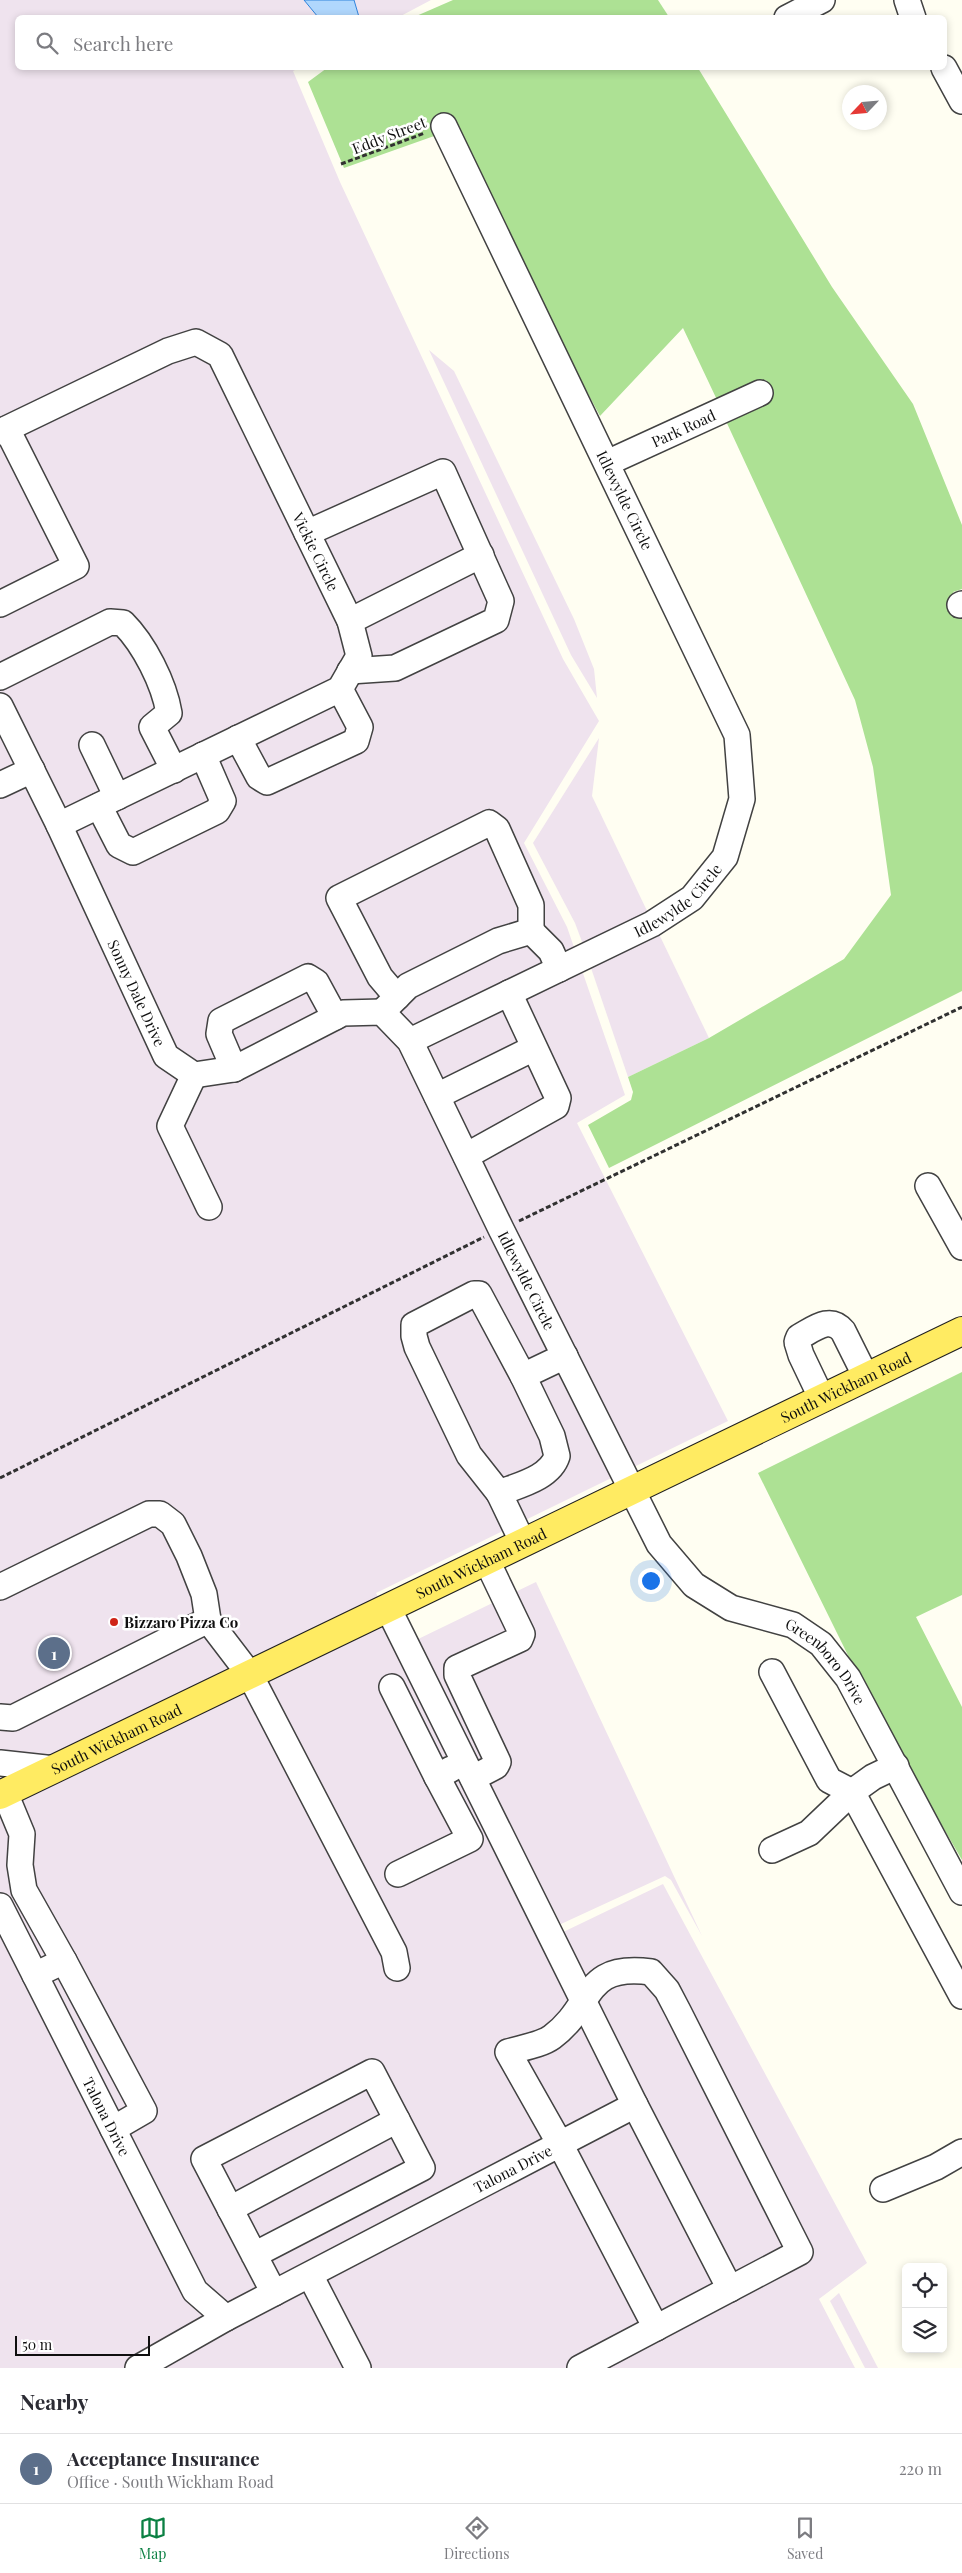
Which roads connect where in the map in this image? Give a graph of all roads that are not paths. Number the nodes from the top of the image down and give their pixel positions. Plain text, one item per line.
1 (822, 0) edge
2 (907, 0) edge
3 (793, 15) edge
4 (912, 15) edge
5 (945, 70) edge
6 (962, 101) edge
7 (444, 126) road end
8 (760, 393) dead end
9 (4, 430) edge
10 (607, 463) junction
11 (307, 533) junction
12 (481, 555) junction
13 (0, 604) edge
14 (350, 621) junction
15 (0, 677) edge
16 (345, 680) junction
17 (2, 717) edge
18 (238, 738) junction
19 (92, 745) dead end
20 (203, 755) junction
21 (32, 770) junction
22 (174, 770) junction
23 (0, 785) edge
24 (108, 801) junction
25 (59, 825) junction
26 (531, 931) junction
27 (559, 969) junction
28 (509, 993) junction
29 (389, 1005) junction
30 (335, 1017) junction
31 (410, 1041) junction
32 (534, 1048) junction
33 (234, 1069) junction
34 (194, 1075) junction
35 (437, 1096) junction
36 (466, 1156) junction
37 (928, 1186) dead end
38 (209, 1208) dead end
39 (962, 1247) edge
40 (962, 1330) edge
41 (565, 1356) junction
42 (522, 1376) junction
43 (866, 1377) junction
44 (822, 1399) junction
45 (632, 1491) junction
46 (499, 1493) junction
47 (523, 1543) junction
48 (487, 1561) junction
49 (0, 1587) edge
50 (388, 1608) junction
51 (208, 1620) junction
52 (772, 1672) dead end
53 (250, 1675) junction
54 (392, 1687) dead end
55 (0, 1718) edge
56 (0, 1763) edge
57 (896, 1766) junction
58 (55, 1769) junction
59 (469, 1770) junction
60 (437, 1777) junction
61 (852, 1792) junction
62 (2, 1794) edge
63 (772, 1850) dead end
64 (398, 1874) dead end
65 (962, 1892) edge
66 (0, 1906) edge
67 (64, 1961) junction
68 (397, 1968) dead end
69 (35, 1975) junction
70 (961, 1992) edge
71 (584, 2002) junction
72 (635, 2105) junction
73 (397, 2120) junction
74 (113, 2129) junction
75 (560, 2144) junction
76 (962, 2152) edge
77 (883, 2188) dead end
78 (230, 2209) junction
79 (254, 2255) junction
80 (310, 2274) junction
81 (730, 2289) junction
82 (274, 2293) junction
83 (226, 2318) junction
84 (656, 2328) junction
85 (138, 2368) edge
86 (358, 2368) edge
87 (580, 2368) edge

1 - 3 street
2 - 4 street
5 - 6 street
7 - 10 street, Idlewylde Circle
8 - 10 street, Park Road
9 - 11 street, Vickie Circle
9 - 13 street
10 - 27 street, Idlewylde Circle
11 - 12 street
11 - 14 street, Vickie Circle
12 - 14 street
12 - 16 street
14 - 16 street, Vickie Circle
15 - 22 street
16 - 18 street
16 - 18 street
17 - 21 street, Sonny Dale Drive
18 - 20 street
19 - 24 street
20 - 22 street
20 - 24 street
21 - 23 street
21 - 25 street, Sonny Dale Drive
22 - 24 street
24 - 25 street
25 - 34 street, Sonny Dale Drive
26 - 27 street
26 - 29 street
26 - 29 street
27 - 28 street, Idlewylde Circle
28 - 31 street, Idlewylde Circle
28 - 32 street
29 - 30 street
29 - 31 street
30 - 33 street
30 - 33 street
31 - 35 street, Idlewylde Circle
32 - 35 street
32 - 36 street
33 - 34 street
34 - 38 street
35 - 36 street, Idlewylde Circle
36 - 41 street, Idlewylde Circle
37 - 39 street
40 - 43 main road, South Wickham Road
41 - 42 street
41 - 45 street, Idlewylde Circle
42 - 46 street
42 - 46 street
43 - 44 main road, South Wickham Road
43 - 44 street
44 - 45 main road, South Wickham Road
45 - 47 main road, South Wickham Road
45 - 57 street, Greenboro Drive
46 - 47 street
47 - 48 main road, South Wickham Road
48 - 50 main road, South Wickham Road
48 - 59 street
49 - 51 street
50 - 53 main road, South Wickham Road
50 - 59 street
51 - 53 street
51 - 55 street
52 - 61 street
53 - 58 main road, South Wickham Road
53 - 68 street
54 - 60 street
56 - 58 street
57 - 61 street
57 - 65 street, Greenboro Drive
58 - 62 main road, South Wickham Road
59 - 60 street
59 - 71 street
60 - 64 street
61 - 63 street
61 - 70 street
62 - 67 street
66 - 69 street, Talona Drive
67 - 69 street
67 - 74 street
69 - 74 street, Talona Drive
71 - 72 street
71 - 75 street
71 - 81 street
72 - 75 street, Talona Drive
72 - 81 street
73 - 78 street
73 - 78 street
73 - 79 street
74 - 83 street, Talona Drive
75 - 80 street, Talona Drive
75 - 84 street
76 - 77 street
78 - 79 street
79 - 82 street
80 - 82 street, Talona Drive
80 - 86 street
81 - 84 street
82 - 83 street, Talona Drive
83 - 85 street, Talona Drive
84 - 87 street

